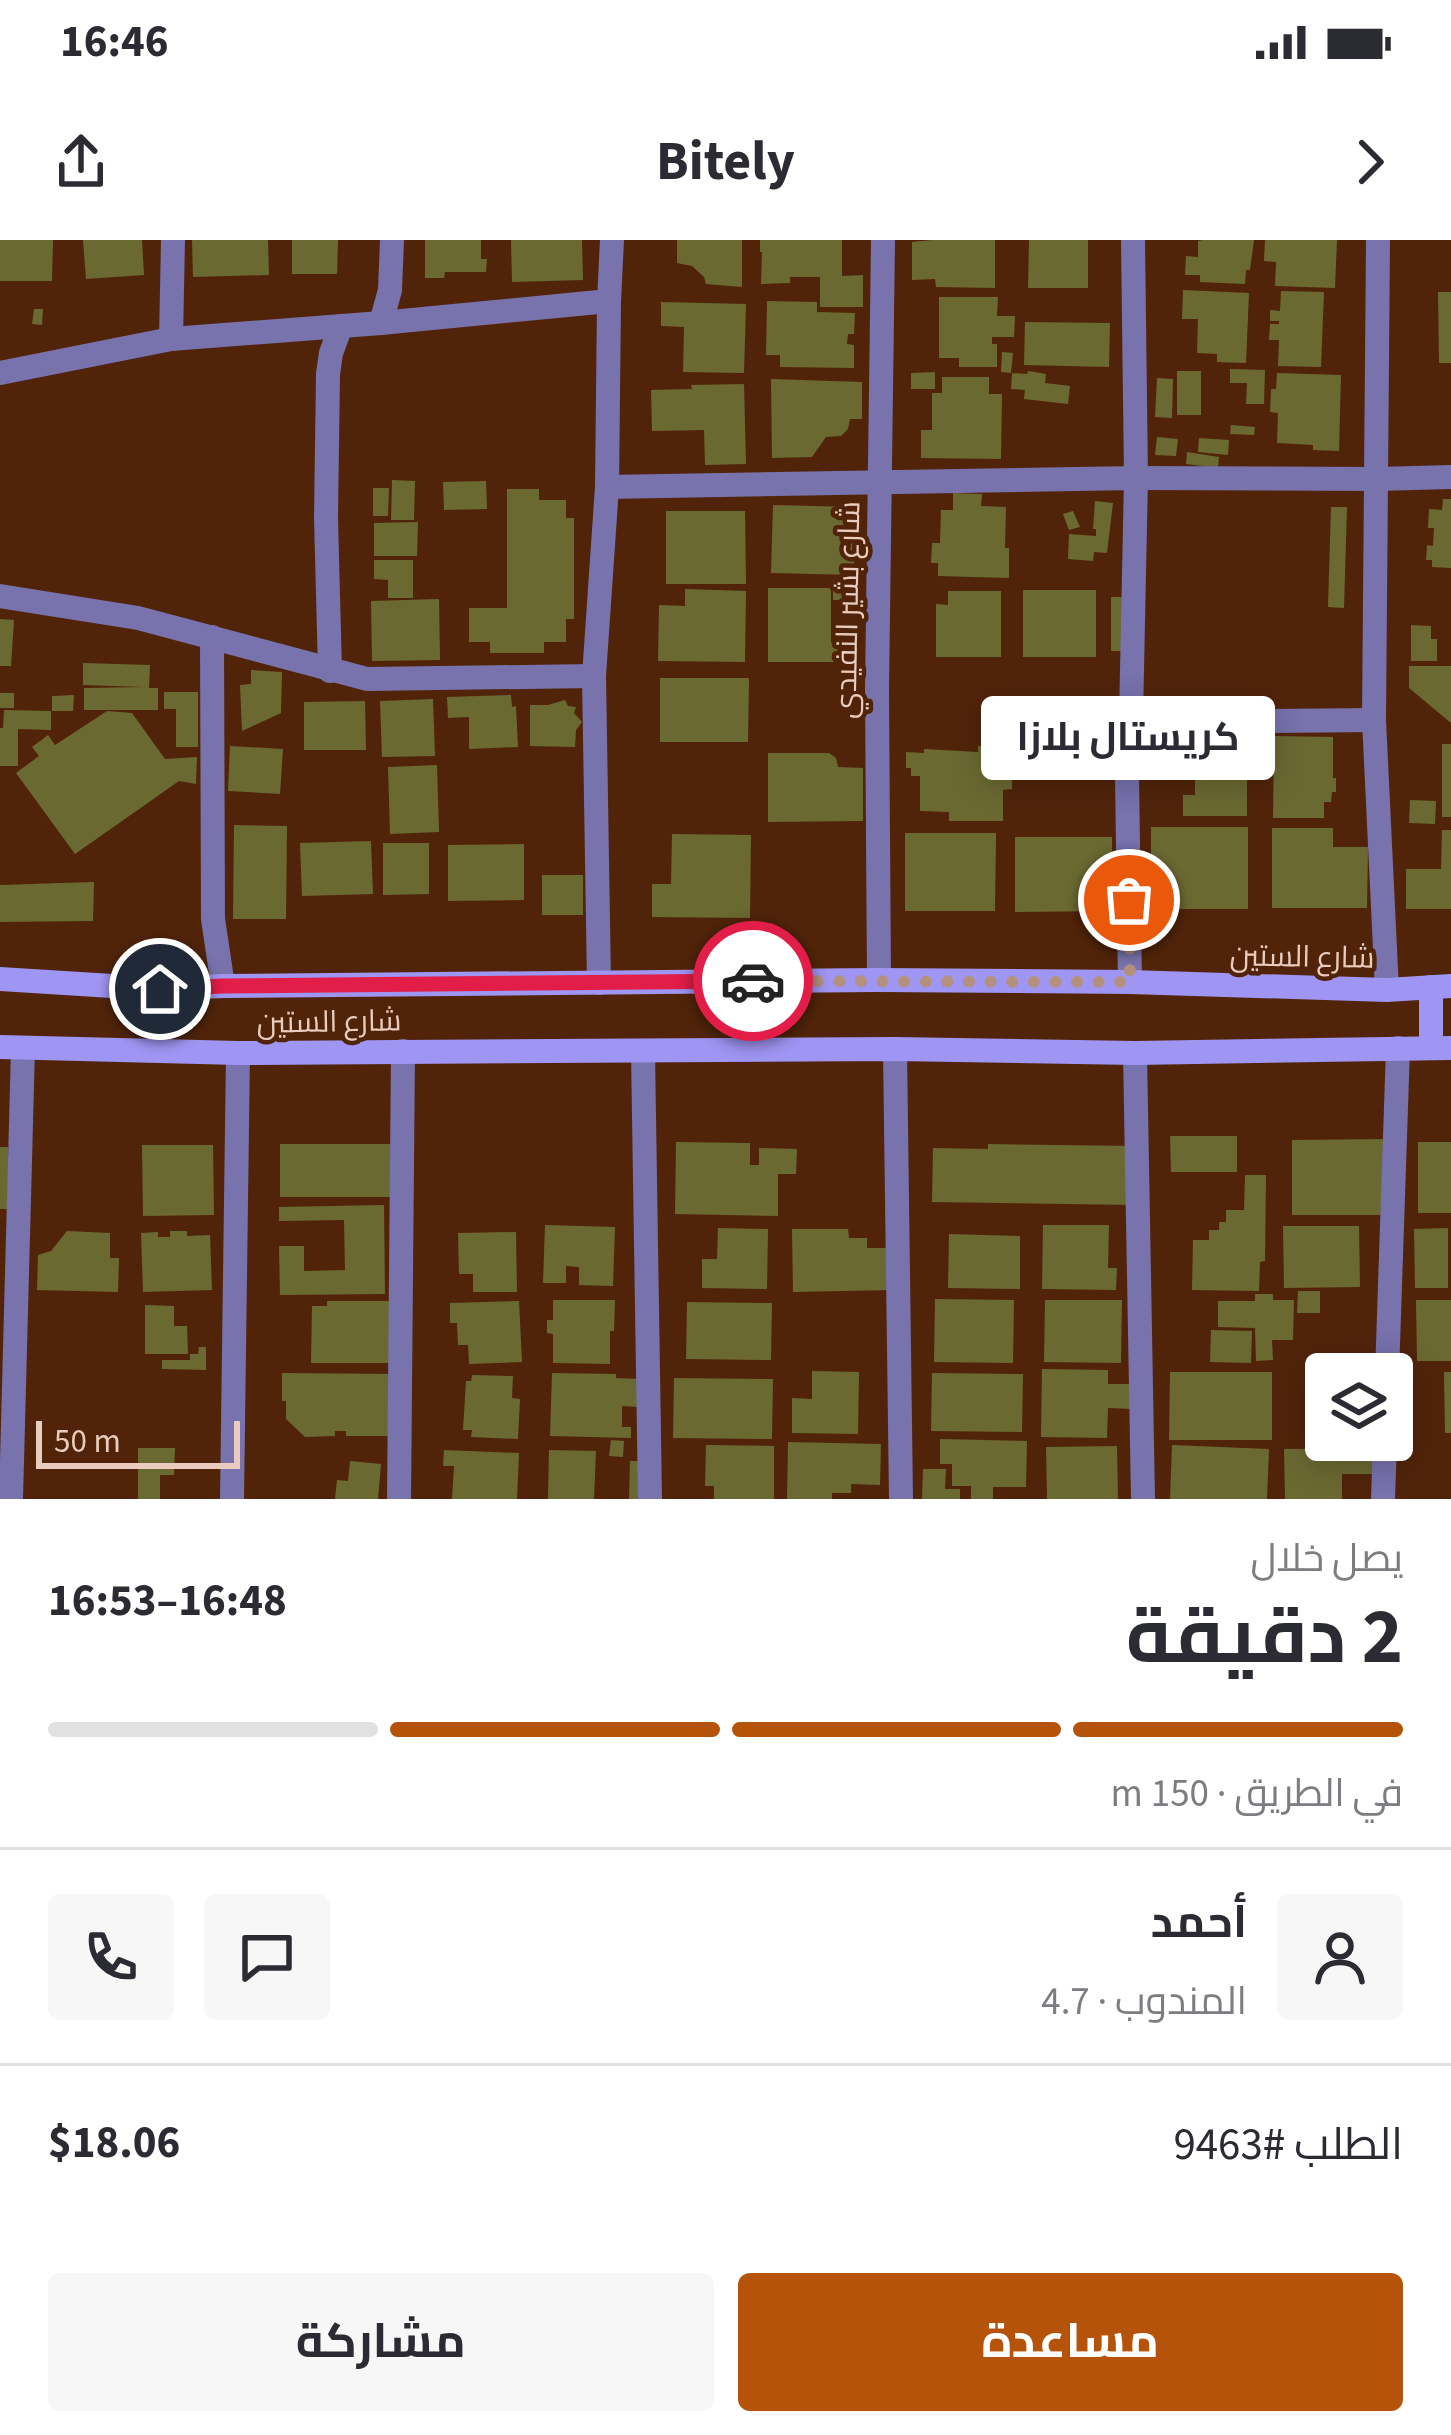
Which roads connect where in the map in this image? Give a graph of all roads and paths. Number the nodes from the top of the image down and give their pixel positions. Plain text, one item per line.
1 (173, 240) edge
2 (392, 240) edge
3 (613, 240) edge
4 (883, 240) edge
5 (1133, 240) edge
6 (1378, 240) edge
7 (609, 302) junction
8 (381, 323) junction
9 (341, 326) junction
10 (171, 339) junction
11 (0, 373) edge
12 (1451, 476) edge
13 (1136, 478) junction
14 (1377, 479) junction
15 (880, 483) junction
16 (608, 487) junction
17 (0, 596) edge
18 (212, 637) junction
19 (330, 671) junction
20 (594, 676) junction
21 (1132, 718) junction
22 (1375, 720) junction
23 (0, 980) edge
24 (879, 980) junction
25 (1130, 982) junction
26 (599, 983) junction
27 (223, 986) junction
28 (1441, 987) edge
29 (1387, 990) junction
30 (11, 1048) edge
31 (1398, 1048) junction
32 (1441, 1048) edge
33 (896, 1049) junction
34 (404, 1051) junction
35 (643, 1052) junction
36 (238, 1053) junction
37 (1136, 1053) junction
38 (1388, 1353) edge
39 (1384, 1461) edge
40 (11, 1499) edge
41 (232, 1499) edge
42 (399, 1499) edge
43 (650, 1499) edge
44 (901, 1499) edge
45 (1143, 1499) edge
46 (1383, 1499) edge

1 - 10 street
2 - 8 street
3 - 7 street
4 - 15 street, شارع بشير النفيدي
5 - 13 street
6 - 14 street
7 - 8 street
7 - 16 street
8 - 9 street
9 - 10 street
9 - 19 street
10 - 11 street
12 - 14 street
13 - 14 street
13 - 15 street
13 - 21 street
14 - 22 street
15 - 16 street
15 - 24 street, شارع بشير النفيدي
16 - 20 street
17 - 18 street
18 - 19 street
18 - 27 street
19 - 20 street
20 - 26 street
21 - 22 street
21 - 25 street
22 - 29 street
23 - 27 main road, شارع الستين
24 - 25 main road, شارع الستين
24 - 26 main road, شارع الستين
25 - 29 main road, شارع الستين
26 - 27 main road, شارع الستين
28 - 29 main road, شارع الستين
28 - 32 main road
30 - 36 main road, شارع الستين
30 - 40 street
31 - 32 main road, شارع الستين
31 - 37 main road, شارع الستين
31 - 38 street
33 - 35 main road, شارع الستين
33 - 37 main road, شارع الستين
33 - 44 street
34 - 35 main road, شارع الستين
34 - 36 main road, شارع الستين
34 - 42 street
35 - 43 street
36 - 41 street
37 - 45 street
39 - 46 street

